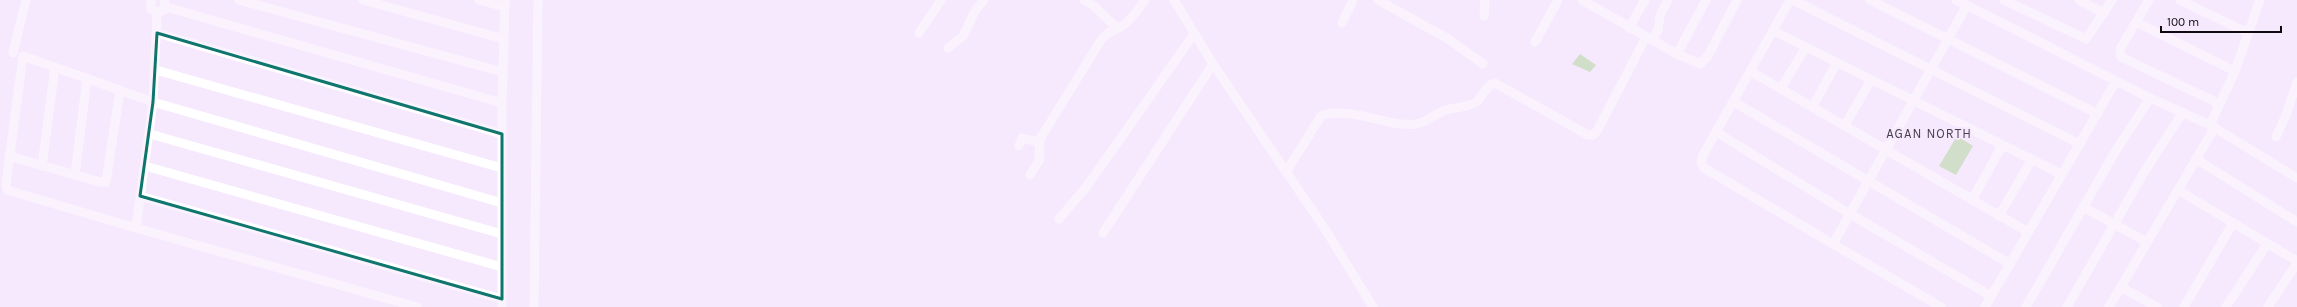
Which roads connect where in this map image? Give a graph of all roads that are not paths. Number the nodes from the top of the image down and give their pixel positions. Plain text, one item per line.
1 (26, 0) edge
2 (239, 0) edge
3 (363, 0) edge
4 (479, 0) edge
5 (538, 0) edge
6 (941, 0) edge
7 (984, 0) edge
8 (1084, 0) edge
9 (1145, 0) edge
10 (1174, 0) edge
11 (1353, 0) edge
12 (1378, 0) edge
13 (1485, 0) edge
14 (1558, 0) edge
15 (1582, 0) edge
16 (1601, 0) edge
17 (1645, 0) edge
18 (1668, 0) edge
19 (1706, 0) edge
20 (1737, 0) edge
21 (1790, 0) edge
22 (1793, 0) edge
23 (1870, 0) edge
24 (1956, 0) edge
25 (2004, 0) edge
26 (2079, 0) edge
27 (2112, 0) edge
28 (2149, 0) edge
29 (2180, 0) edge
30 (2260, 0) edge
31 (148, 1) edge
32 (166, 4) edge
33 (505, 4) edge
34 (1967, 5) junction
35 (1596, 8) junction
36 (157, 13) junction
37 (2104, 13) junction
38 (1484, 16) dead end
39 (2136, 22) junction
40 (1342, 23) dead end
41 (1117, 28) junction
42 (1629, 28) junction
43 (1774, 32) junction
44 (157, 33) junction
45 (919, 33) dead end
46 (2248, 33) junction
47 (1194, 34) junction
48 (1648, 38) junction
49 (1949, 38) junction
50 (504, 39) junction
51 (1535, 42) dead end
52 (948, 48) dead end
53 (1805, 49) junction
54 (13, 53) dead end
55 (1677, 54) junction
56 (1213, 64) junction
57 (1483, 64) dead end
58 (1836, 64) junction
59 (55, 67) junction
60 (156, 70) junction
61 (1931, 70) junction
62 (1750, 71) junction
63 (2235, 71) junction
64 (503, 72) junction
65 (87, 78) junction
66 (1871, 80) junction
67 (2116, 81) junction
68 (2297, 82) edge
69 (1781, 88) junction
70 (120, 90) junction
71 (2150, 98) junction
72 (153, 102) junction
73 (1734, 102) junction
74 (1913, 102) junction
75 (502, 103) junction
76 (2220, 104) junction
77 (1813, 106) junction
78 (2182, 112) junction
79 (2098, 114) junction
80 (1845, 125) junction
81 (2213, 126) junction
82 (1716, 132) junction
83 (150, 134) junction
84 (502, 134) junction
85 (2276, 137) dead end
86 (1040, 139) junction
87 (2080, 144) junction
88 (1018, 146) dead end
89 (2002, 146) junction
90 (1884, 149) junction
91 (9, 156) junction
92 (2032, 159) junction
93 (2196, 159) junction
94 (42, 166) junction
95 (145, 166) junction
96 (502, 168) junction
97 (1286, 172) junction
98 (2061, 174) junction
99 (75, 175) junction
100 (1030, 175) dead end
101 (2297, 178) edge
102 (1867, 181) junction
103 (2178, 190) junction
104 (140, 196) junction
105 (1972, 200) junction
106 (502, 203) junction
107 (2083, 207) junction
108 (1850, 214) junction
109 (2000, 216) junction
110 (1059, 219) dead end
111 (2297, 222) edge
112 (2233, 223) junction
113 (2115, 225) junction
114 (136, 228) junction
115 (2028, 232) junction
116 (1104, 233) dead end
117 (502, 234) junction
118 (2147, 242) junction
119 (1833, 244) junction
120 (2267, 244) junction
121 (2297, 262) edge
122 (2010, 264) junction
123 (502, 267) junction
124 (2121, 287) junction
125 (1991, 296) junction
126 (502, 303) edge
127 (418, 307) edge
128 (534, 307) edge
129 (1373, 307) edge
130 (1941, 307) edge
131 (1985, 307) edge
132 (2026, 307) edge
133 (2067, 307) edge
134 (2109, 307) edge
135 (2157, 307) edge
136 (2184, 307) edge
137 (2226, 307) edge
138 (2268, 307) edge

1 - 54 street
2 - 64 street
3 - 50 street
4 - 33 street
5 - 128 street
6 - 45 street
7 - 52 street
8 - 41 street
9 - 41 street
10 - 47 street
11 - 40 street
12 - 57 street
13 - 38 street
14 - 51 street
15 - 35 street
16 - 35 street
17 - 42 street
18 - 48 street
19 - 55 street
20 - 55 street
21 - 43 street
22 - 61 street
23 - 49 street
24 - 34 street
25 - 37 street
26 - 37 street
27 - 37 street
28 - 39 street
29 - 46 street
30 - 46 street
31 - 36 street
32 - 36 street
32 - 75 street
33 - 50 street
34 - 49 street
34 - 67 street
35 - 42 street
36 - 44 street
39 - 63 street
39 - 76 street
41 - 86 street
42 - 48 street
43 - 53 street
43 - 62 street
44 - 60 street
44 - 84 street
46 - 63 street
47 - 56 street
47 - 110 street
48 - 55 street
48 - 97 street
49 - 61 street
49 - 79 street
50 - 64 street
53 - 58 street
53 - 69 street
56 - 97 street
56 - 116 street
58 - 66 street
58 - 77 street
59 - 65 street
59 - 91 street
59 - 94 street
60 - 72 street
60 - 96 street
61 - 74 street
61 - 87 street
62 - 69 street
62 - 73 street
63 - 76 street
64 - 75 street
65 - 70 street
65 - 99 street
66 - 74 street
66 - 80 street
67 - 71 street
67 - 79 street
68 - 85 street
69 - 77 street
70 - 72 street
70 - 99 street
71 - 78 street
71 - 107 street
72 - 83 street
72 - 106 street
73 - 82 street
73 - 102 street
74 - 89 street
74 - 90 street
75 - 84 street
76 - 81 street
77 - 80 street
78 - 81 street
78 - 113 street
79 - 87 street
80 - 90 street
81 - 93 street
81 - 101 street
82 - 108 street
82 - 119 street
83 - 95 street
83 - 117 street
84 - 96 street
86 - 88 street
86 - 100 street
87 - 98 street
89 - 92 street
89 - 105 street
90 - 102 street
90 - 105 street
91 - 94 street
91 - 114 street
92 - 98 street
92 - 109 street
93 - 103 street
93 - 111 street
94 - 99 street
95 - 104 street
95 - 123 street
96 - 106 street
97 - 129 street
98 - 115 street
102 - 108 street
102 - 122 street
103 - 112 street
103 - 118 street
104 - 114 street
104 - 126 street
105 - 109 street
106 - 117 street
107 - 113 street
107 - 132 street
108 - 119 street
108 - 125 street
109 - 115 street
112 - 120 street
112 - 136 street
113 - 118 street
113 - 133 street
114 - 127 street
115 - 122 street
117 - 123 street
118 - 124 street
119 - 130 street
120 - 121 street
120 - 137 street
121 - 138 street
122 - 125 street
123 - 126 street
124 - 134 street
124 - 135 street
125 - 131 street

